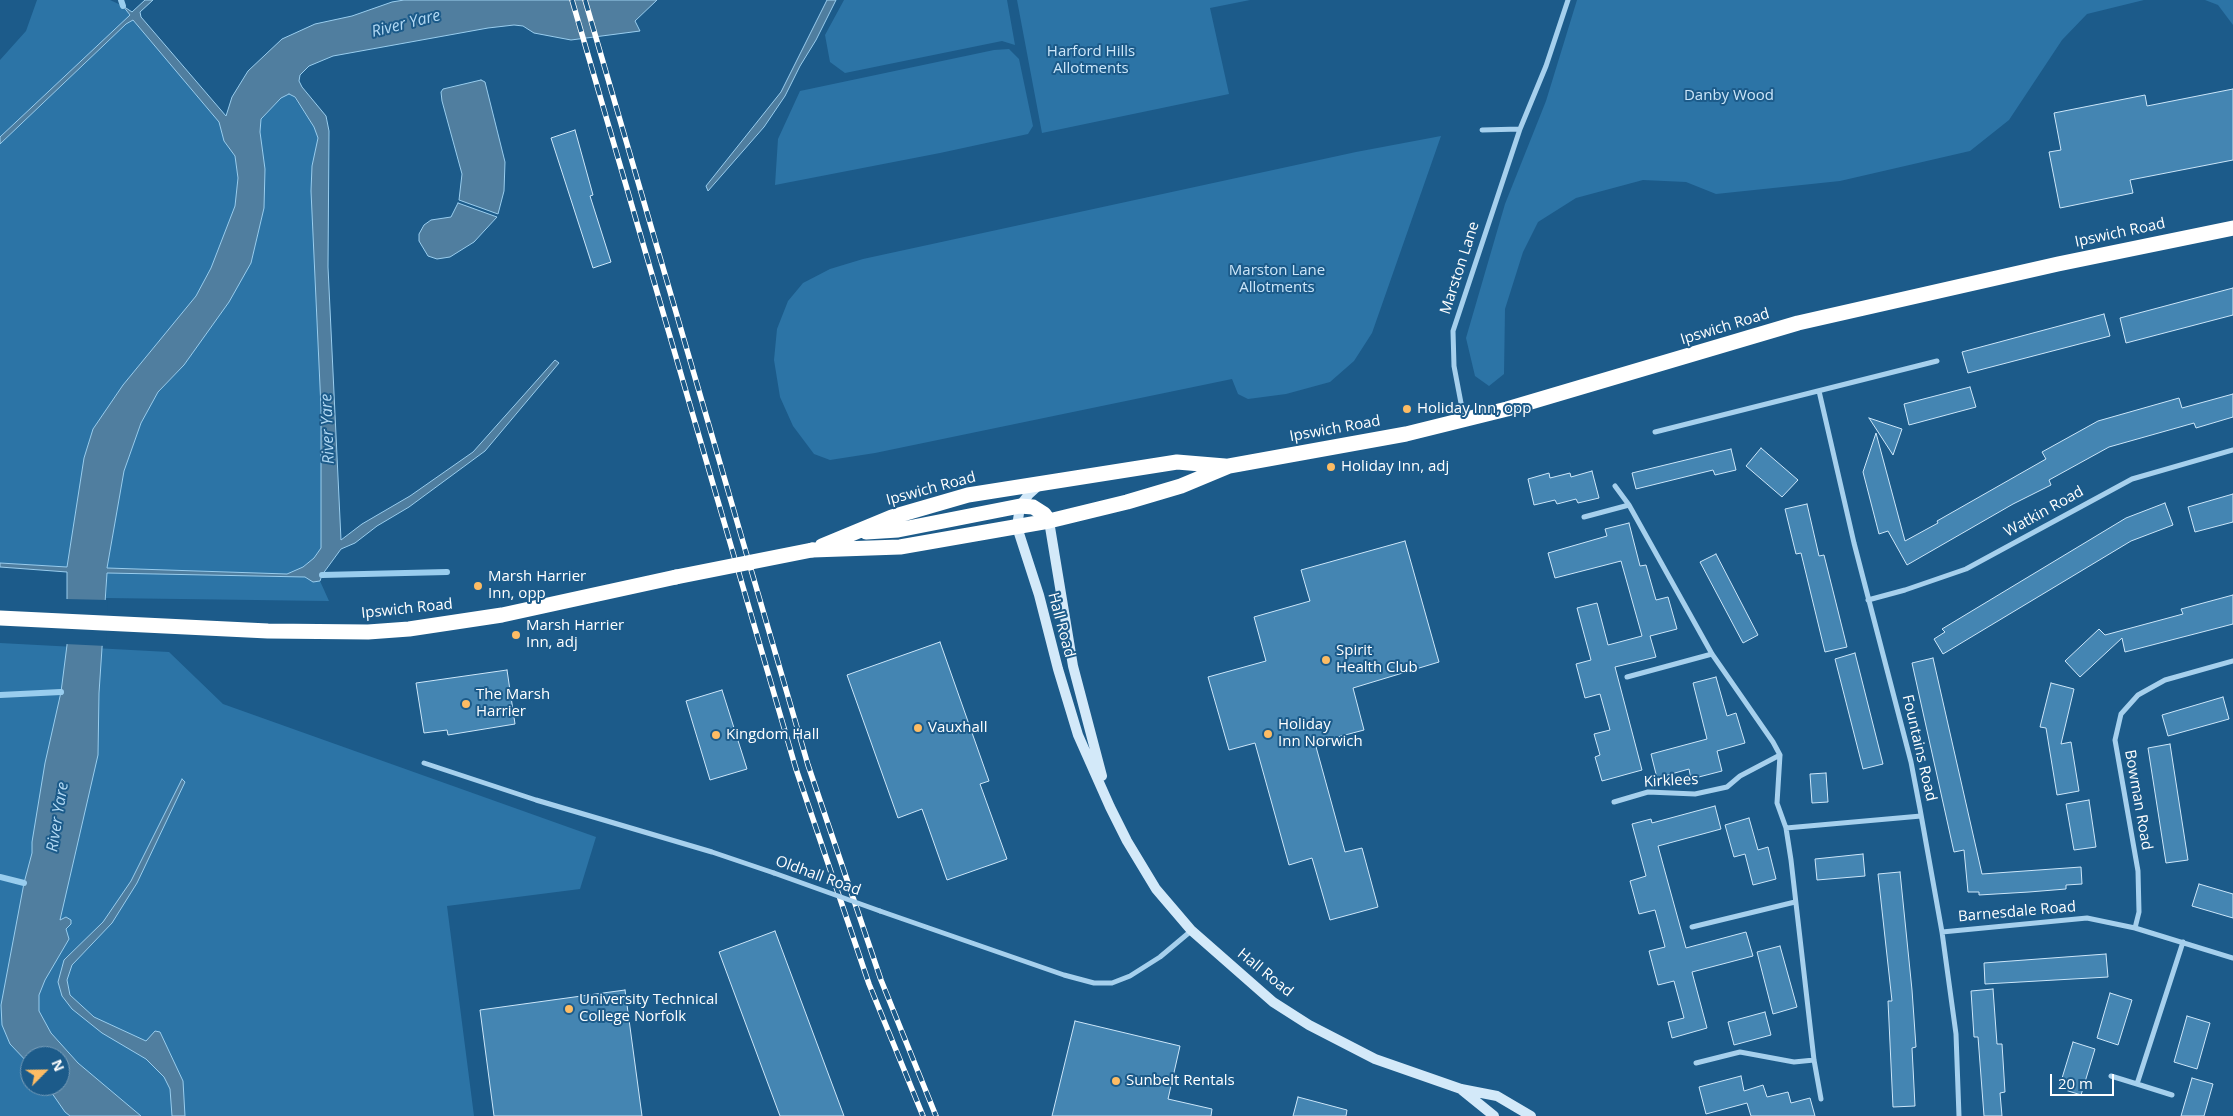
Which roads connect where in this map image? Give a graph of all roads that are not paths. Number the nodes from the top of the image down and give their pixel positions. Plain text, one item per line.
1 (1568, 0) edge
2 (1520, 129) junction
3 (1482, 130) dead end
4 (2233, 228) edge
5 (1937, 361) dead end
6 (1819, 391) junction
7 (1464, 419) junction
8 (1655, 432) dead end
9 (2233, 450) edge
10 (1229, 466) junction
11 (1042, 482) junction
12 (1615, 486) dead end
13 (1629, 505) junction
14 (1020, 506) junction
15 (1584, 517) dead end
16 (1049, 521) junction
17 (1017, 527) junction
18 (852, 533) junction
19 (812, 550) junction
20 (1868, 600) junction
21 (0, 618) edge
22 (1712, 654) junction
23 (2233, 661) edge
24 (1627, 677) dead end
25 (1780, 755) junction
26 (424, 763) dead end
27 (1614, 802) dead end
28 (1110, 807) junction
29 (1921, 816) junction
30 (1786, 828) junction
31 (1795, 902) junction
32 (1692, 928) dead end
33 (2135, 928) junction
34 (1192, 930) junction
35 (1942, 932) junction
36 (2183, 942) junction
37 (2233, 958) edge
38 (1814, 1060) junction
39 (1696, 1063) dead end
40 (2111, 1076) dead end
41 (2137, 1084) junction
42 (1461, 1089) junction
43 (2172, 1096) dead end
44 (1821, 1099) dead end
45 (1494, 1116) edge
46 (1531, 1116) edge
47 (1958, 1116) edge

1 - 2 street, Marston Lane
2 - 3 street
2 - 7 street, Marston Lane
4 - 7 highway, Ipswich Road
5 - 6 street
6 - 8 street
6 - 20 street, Fountains Road
7 - 10 highway, Ipswich Road
9 - 20 street, Watkin Road
10 - 11 highway, Ipswich Road
10 - 16 highway, Ipswich Road
11 - 14 street
11 - 18 highway, Ipswich Road
12 - 13 street
13 - 15 street
13 - 22 street
14 - 16 highway, Ipswich Road
14 - 17 street, Hall Road
14 - 18 highway, Ipswich Road
16 - 17 highway, Ipswich Road
16 - 28 street, Hall Road
17 - 19 highway, Ipswich Road
17 - 28 street, Hall Road
18 - 19 highway, Ipswich Road
19 - 21 highway, Ipswich Road, bridge
20 - 29 street, Fountains Road
22 - 24 street
22 - 25 street
23 - 33 street, Bowman Road
25 - 27 street, Kirklees
25 - 30 street
26 - 34 street, Oldhall Road, bridge
28 - 34 street, Hall Road
29 - 30 street
29 - 35 street, Fountains Road
30 - 31 street
31 - 32 street
31 - 38 street
33 - 35 street, Barnesdale Road
33 - 36 street, Barnesdale Road
34 - 42 street, Hall Road
35 - 47 street, Fountains Road
36 - 37 street, Barnesdale Road
36 - 41 street
38 - 39 street
38 - 44 street
40 - 41 street
41 - 43 street
42 - 45 street, Hall Road
42 - 46 street, Hall Road

